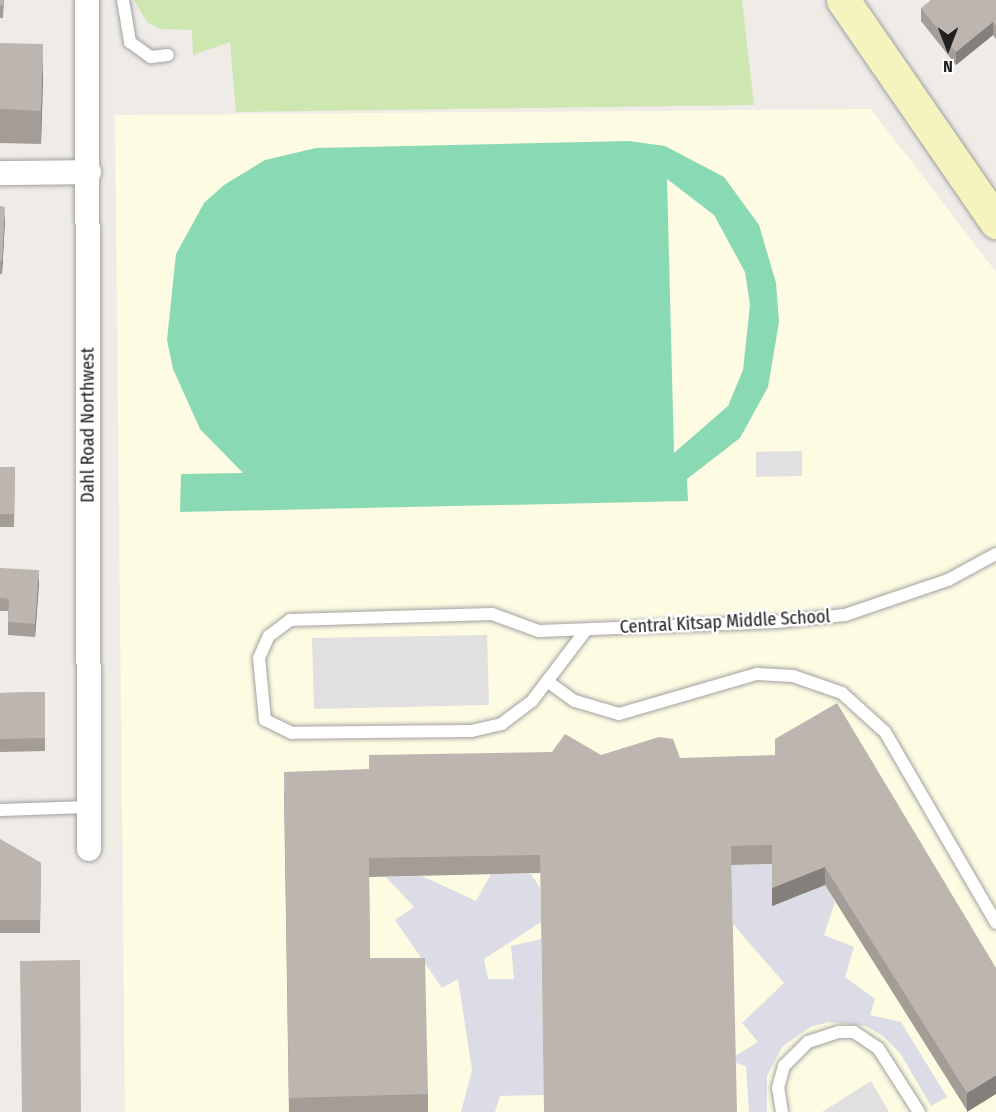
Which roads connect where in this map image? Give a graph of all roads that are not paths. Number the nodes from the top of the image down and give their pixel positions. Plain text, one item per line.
1 (87, 0) edge
2 (123, 0) edge
3 (843, 0) edge
4 (168, 55) dead end
5 (88, 172) junction
6 (0, 173) edge
7 (996, 222) edge
8 (996, 554) edge
9 (586, 630) junction
10 (547, 681) junction
11 (88, 807) junction
12 (0, 810) edge
13 (88, 849) dead end
14 (996, 923) edge
15 (782, 1112) edge
16 (919, 1112) edge

1 - 5 street, Dahl Road Northwest
2 - 4 lane
3 - 7 main road
5 - 6 street
5 - 11 street, Dahl Road Northwest
8 - 9 lane, Central Kitsap Middle School
9 - 10 lane
9 - 10 lane, Central Kitsap Middle School
10 - 14 lane
11 - 12 lane
11 - 13 street, Dahl Road Northwest
15 - 16 lane

